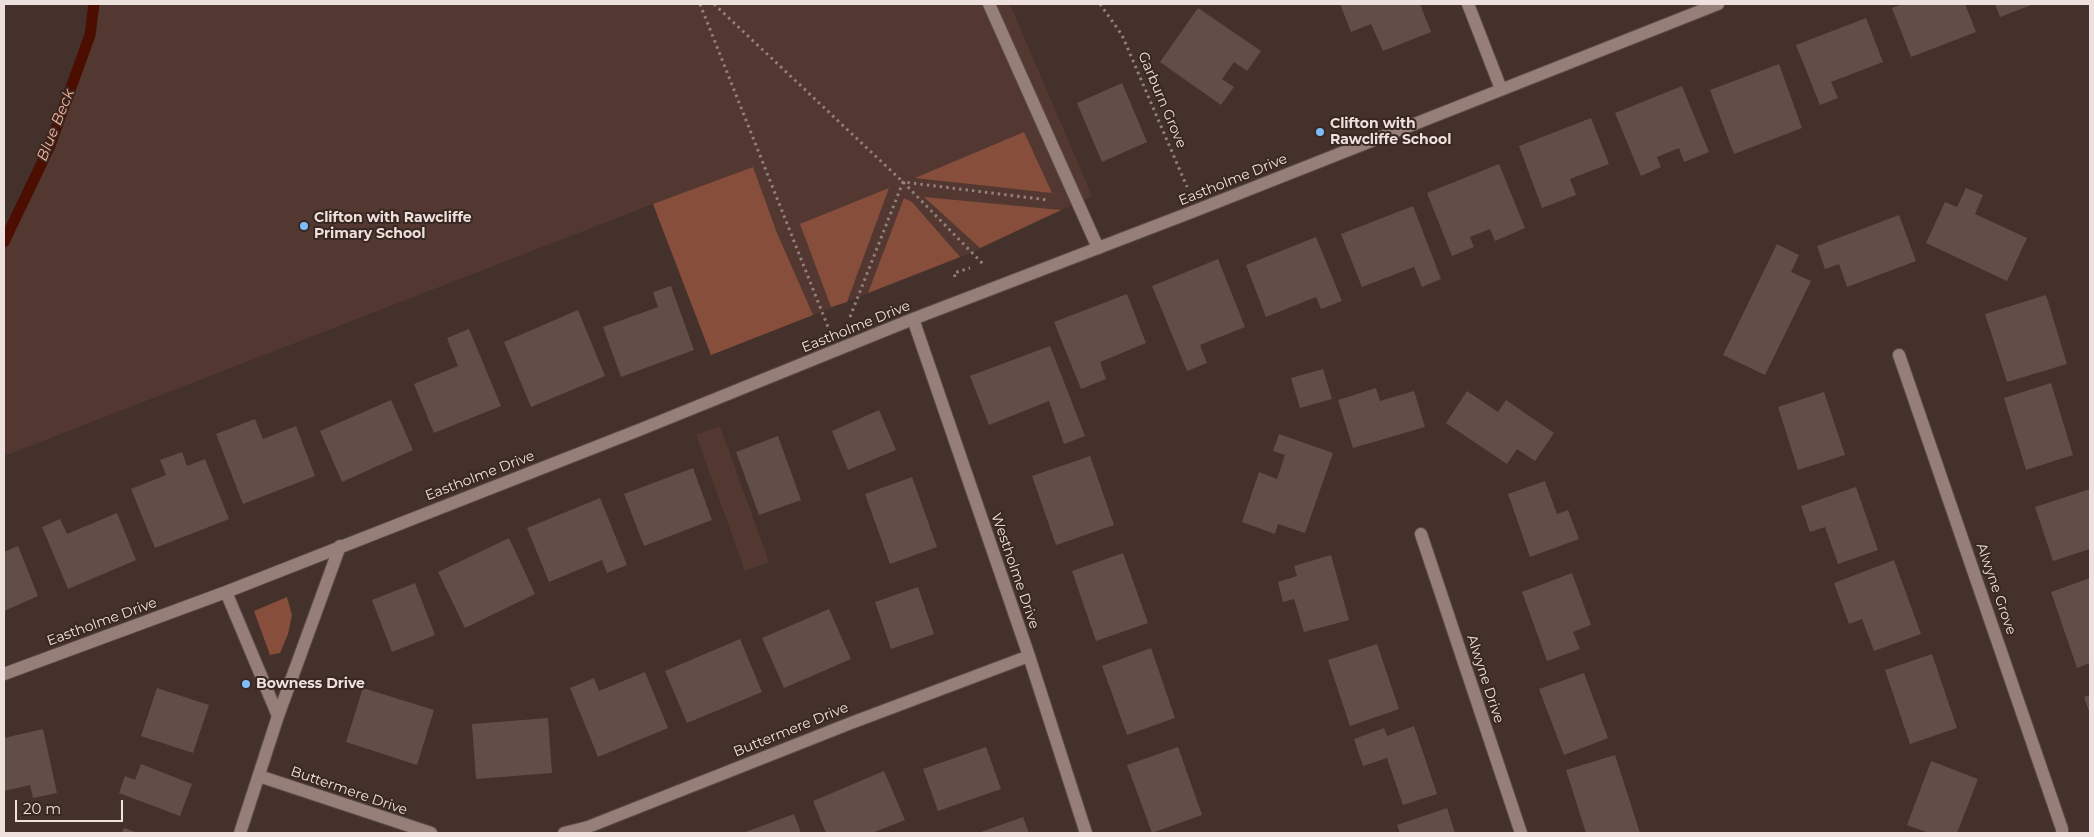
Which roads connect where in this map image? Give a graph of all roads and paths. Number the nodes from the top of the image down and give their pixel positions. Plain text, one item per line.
1 (700, 4) edge
2 (714, 4) edge
3 (989, 4) edge
4 (1100, 4) edge
5 (1468, 4) edge
6 (1718, 4) edge
7 (1500, 89) junction
8 (903, 182) junction
9 (1079, 203) junction
10 (1197, 210) junction
11 (1098, 248) junction
12 (963, 301) junction
13 (913, 319) junction
14 (837, 351) junction
15 (1899, 355) dead end
16 (1421, 534) dead end
17 (340, 546) junction
18 (226, 592) junction
19 (1029, 656) junction
20 (4, 674) edge
21 (278, 716) junction
22 (259, 776) junction
23 (240, 833) edge
24 (431, 833) edge
25 (564, 833) edge
26 (1086, 833) edge
27 (1521, 833) edge
28 (2062, 833) edge

1 - 14 path
2 - 8 path
3 - 9 street
4 - 10 path, Garburn Grove
5 - 7 street
6 - 7 street, Eastholme Drive
7 - 10 street, Eastholme Drive
8 - 9 path
8 - 12 path
8 - 14 path
9 - 11 street
10 - 11 street, Eastholme Drive
11 - 12 street, Eastholme Drive
12 - 13 street, Eastholme Drive
13 - 14 street, Eastholme Drive
13 - 19 street, Westholme Drive
14 - 17 street, Eastholme Drive
15 - 28 street, Alwyne Grove
16 - 27 street, Alwyne Drive
17 - 18 street, Eastholme Drive
17 - 21 street
18 - 20 street, Eastholme Drive
18 - 21 street
19 - 25 street, Buttermere Drive
19 - 26 street, Westholme Drive
21 - 22 street
22 - 23 street
22 - 24 street, Buttermere Drive

